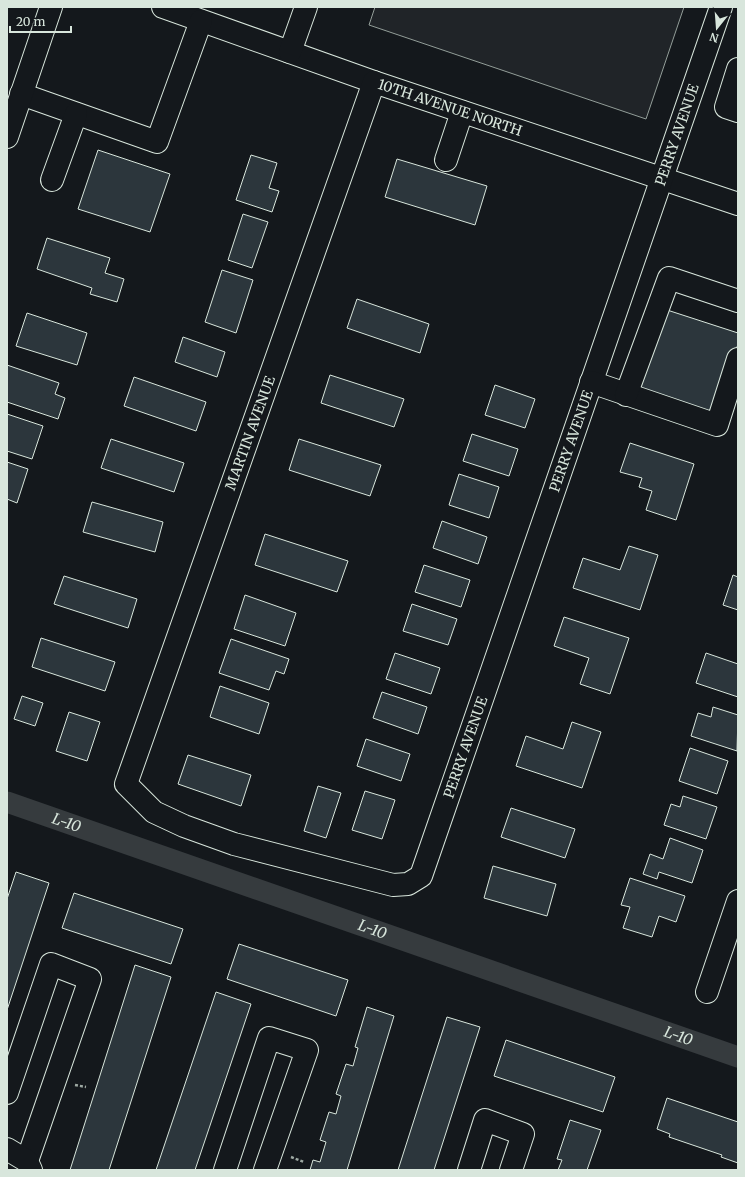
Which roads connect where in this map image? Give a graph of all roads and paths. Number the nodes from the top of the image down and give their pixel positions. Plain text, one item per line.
1 (51, 7) edge
2 (163, 7) edge
3 (306, 7) edge
4 (721, 7) edge
5 (201, 21) junction
6 (290, 52) junction
7 (738, 69) edge
8 (374, 82) junction
9 (21, 94) junction
10 (738, 111) edge
11 (462, 112) junction
12 (76, 114) junction
13 (7, 137) edge
14 (446, 160) dead end
15 (662, 178) junction
16 (52, 180) dead end
17 (738, 204) edge
18 (738, 301) edge
19 (738, 359) edge
20 (591, 382) junction
21 (626, 394) junction
22 (421, 876) joint
23 (738, 901) edge
24 (707, 992) dead end
25 (73, 1084) dead end
26 (86, 1087) dead end
27 (7, 1092) edge
28 (7, 1149) edge
29 (287, 1155) dead end
30 (304, 1162) dead end
31 (29, 1166) edge
32 (225, 1170) edge
33 (265, 1170) edge
34 (469, 1170) edge
35 (511, 1170) edge

1 - 9 street
2 - 5 street, 10TH AVENUE NORTH
3 - 6 street
4 - 15 street, PERRY AVENUE
5 - 6 street, 10TH AVENUE NORTH
5 - 12 street
6 - 8 street, 10TH AVENUE NORTH
7 - 10 street
8 - 11 street, 10TH AVENUE NORTH
8 - 22 street, MARTIN AVENUE
9 - 12 street
9 - 13 street
11 - 14 street
11 - 15 street, 10TH AVENUE NORTH
12 - 16 street
15 - 17 street, 10TH AVENUE NORTH
15 - 20 street, PERRY AVENUE
18 - 21 street
19 - 21 street
20 - 21 street
20 - 22 street, PERRY AVENUE
23 - 24 street
25 - 26 path
27 - 31 street
28 - 31 street
29 - 30 path
32 - 33 street
34 - 35 street

